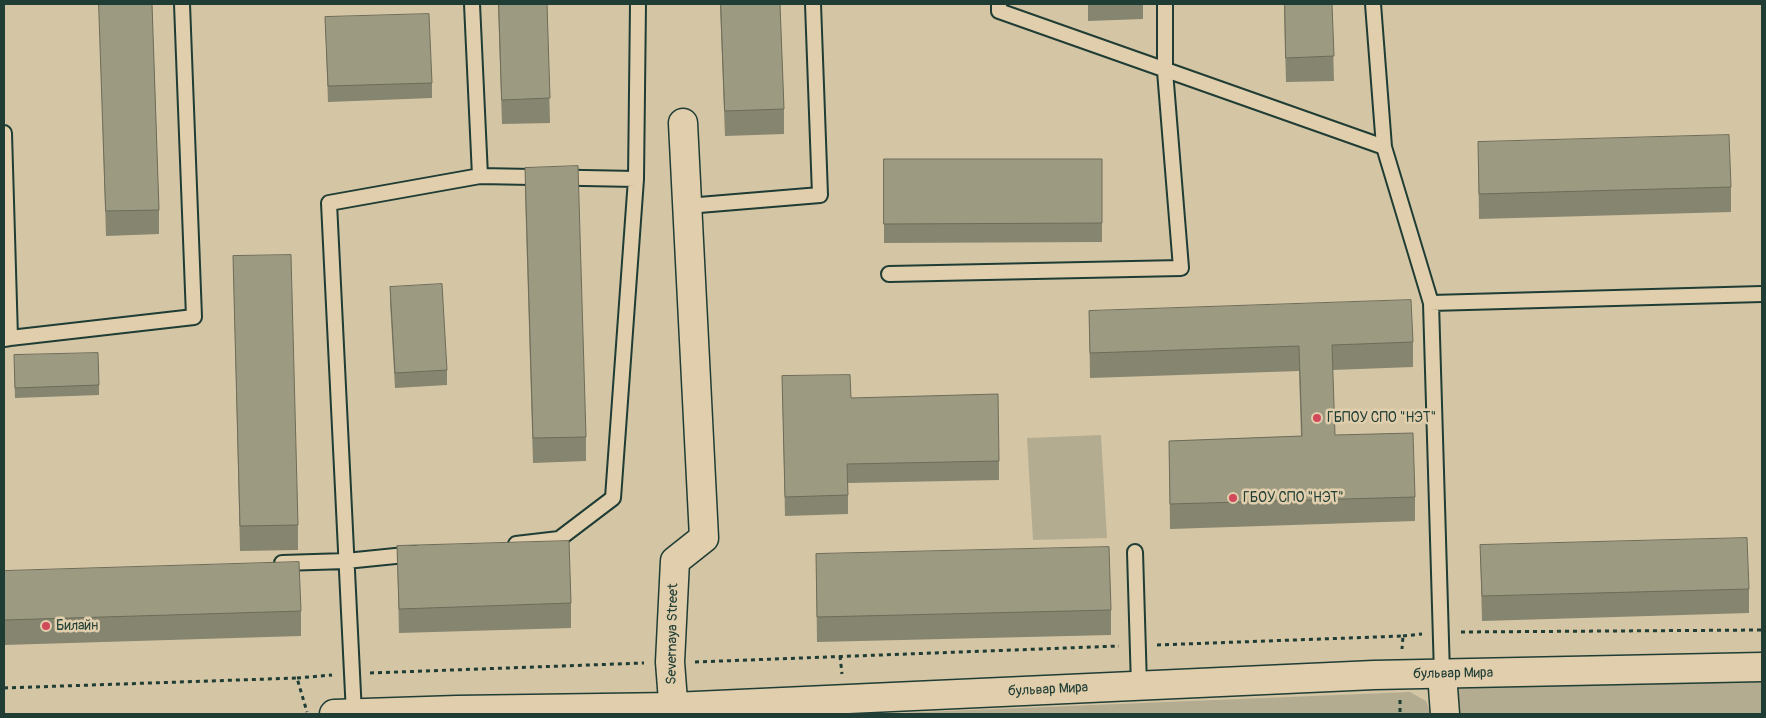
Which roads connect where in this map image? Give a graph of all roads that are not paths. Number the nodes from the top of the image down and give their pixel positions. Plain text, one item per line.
1 (182, 4) edge
2 (472, 4) edge
3 (638, 4) edge
4 (814, 4) edge
5 (999, 4) edge
6 (1164, 4) edge
7 (1373, 4) edge
8 (1165, 71) junction
9 (683, 123) dead end
10 (4, 134) edge
11 (1384, 147) junction
12 (480, 176) junction
13 (636, 179) junction
14 (687, 206) junction
15 (889, 274) dead end
16 (1762, 294) edge
17 (1431, 303) junction
18 (7, 339) edge
19 (501, 545) edge
20 (433, 552) edge
21 (1135, 552) dead end
22 (346, 561) junction
23 (266, 564) edge
24 (1762, 666) edge
25 (1442, 674) junction
26 (1139, 686) junction
27 (674, 711) edge
28 (457, 712) edge
29 (334, 714) edge
30 (354, 714) edge
31 (1445, 714) edge

1 - 18 lane
2 - 12 lane
3 - 13 lane
4 - 14 lane
5 - 8 lane
6 - 8 lane
7 - 11 lane
8 - 11 lane
8 - 15 lane
9 - 14 street
10 - 18 lane
11 - 17 lane
12 - 13 lane
12 - 22 lane
13 - 19 lane
14 - 27 street, Severnaya Street
16 - 17 lane
17 - 25 lane
20 - 22 lane
21 - 26 lane
22 - 23 lane
22 - 30 lane
24 - 25 street, бульвар Мира
25 - 26 street, бульвар Мира
25 - 31 street
26 - 27 street, бульвар Мира
27 - 28 street, бульвар Мира
28 - 30 street, бульвар Мира
29 - 30 street, бульвар Мира

